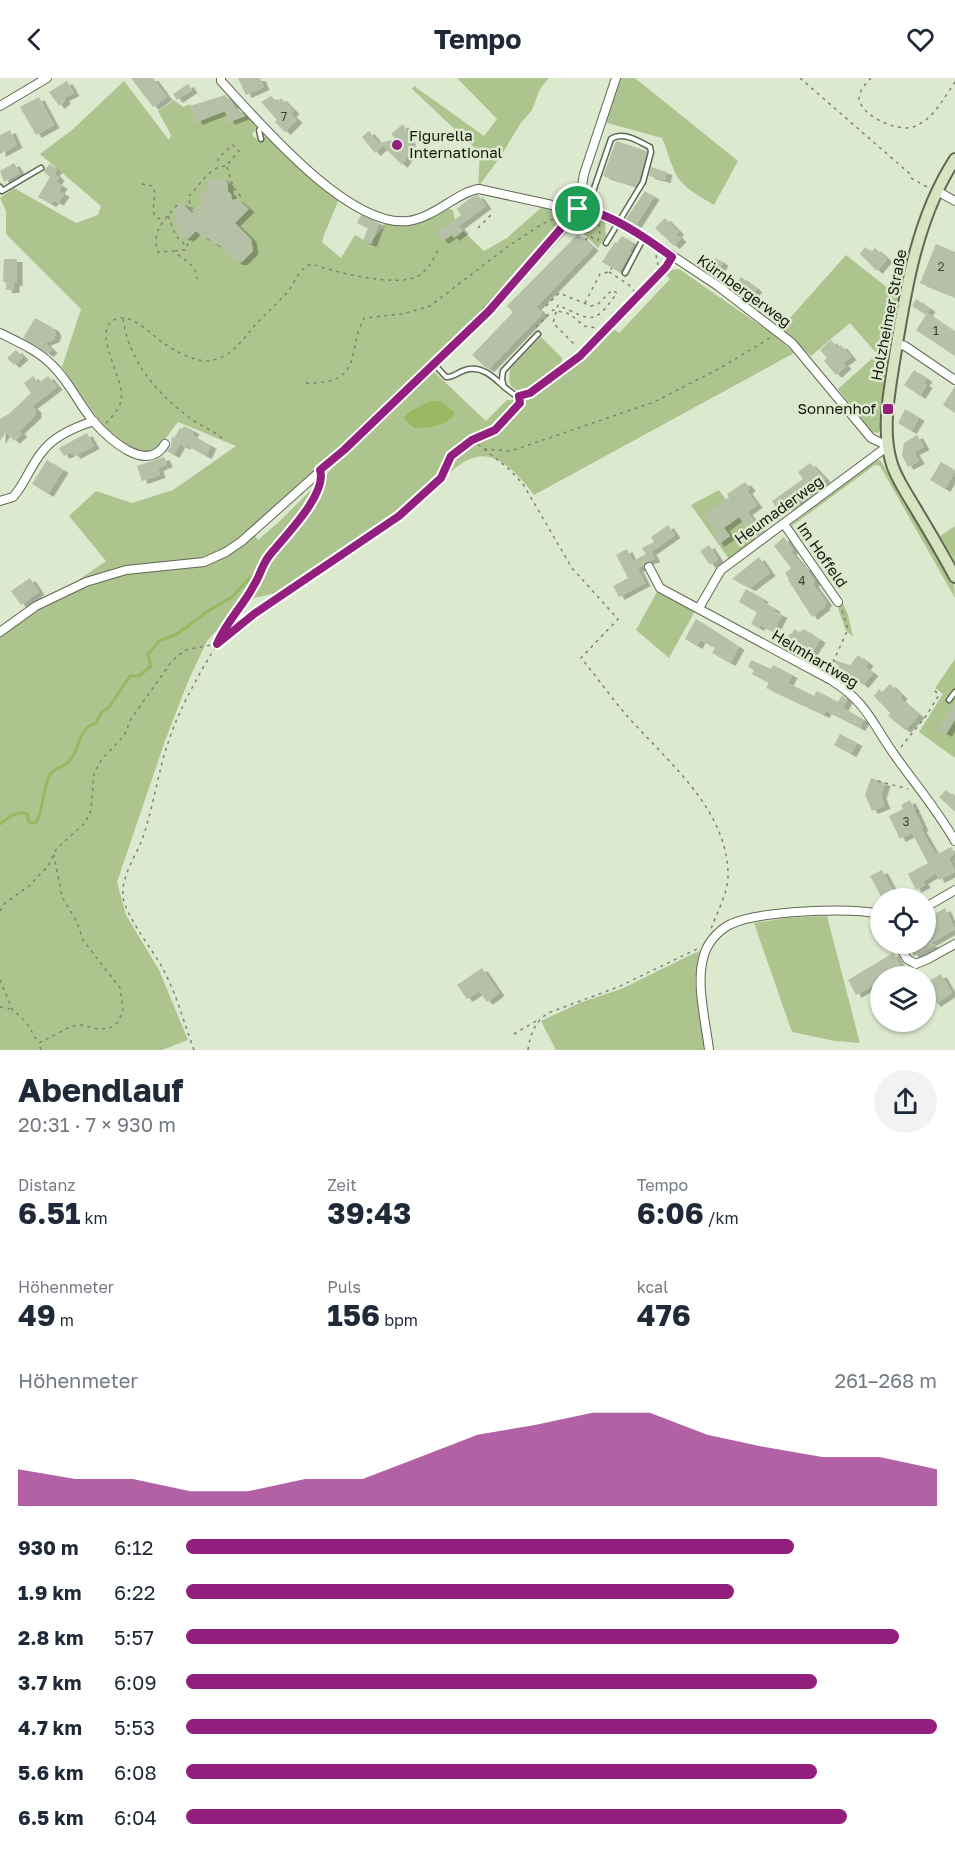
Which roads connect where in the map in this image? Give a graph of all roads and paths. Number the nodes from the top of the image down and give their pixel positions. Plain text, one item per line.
1 (47, 78) edge
2 (221, 78) edge
3 (616, 78) edge
4 (800, 78) edge
5 (871, 78) edge
6 (955, 82) edge
7 (0, 105) edge
8 (263, 126) junction
9 (261, 139) dead end
10 (955, 159) edge
11 (218, 166) junction
12 (226, 166) junction
13 (41, 168) dead end
14 (142, 184) dead end
15 (0, 188) edge
16 (934, 190) junction
17 (242, 198) dead end
18 (955, 201) edge
19 (177, 205) dead end
20 (193, 208) dead end
21 (578, 209) junction
22 (587, 210) junction
23 (490, 215) dead end
24 (562, 215) dead end
25 (168, 216) junction
26 (164, 220) junction
27 (617, 222) junction
28 (478, 228) dead end
29 (591, 236) junction
30 (644, 237) junction
31 (585, 240) dead end
32 (606, 243) dead end
33 (438, 250) dead end
34 (172, 251) junction
35 (655, 253) dead end
36 (672, 257) junction
37 (612, 268) dead end
38 (655, 270) dead end
39 (609, 273) junction
40 (625, 273) dead end
41 (197, 279) dead end
42 (635, 291) dead end
43 (585, 303) junction
44 (546, 306) dead end
45 (557, 311) junction
46 (123, 318) junction
47 (603, 326) dead end
48 (536, 328) dead end
49 (0, 333) edge
50 (538, 334) dead end
51 (776, 334) dead end
52 (574, 344) dead end
53 (897, 344) junction
54 (434, 363) junction
55 (955, 380) edge
56 (306, 383) dead end
57 (504, 387) junction
58 (519, 396) junction
59 (94, 421) junction
60 (101, 428) junction
61 (222, 438) dead end
62 (472, 440) junction
63 (165, 444) dead end
64 (888, 446) junction
65 (484, 449) junction
66 (320, 470) junction
67 (0, 501) edge
68 (784, 524) junction
69 (649, 567) dead end
70 (955, 577) edge
71 (838, 602) joint
72 (699, 608) junction
73 (0, 632) edge
74 (217, 644) junction
75 (826, 677) junction
76 (932, 688) dead end
77 (955, 692) edge
78 (949, 700) dead end
79 (894, 754) junction
80 (878, 781) dead end
81 (914, 793) dead end
82 (955, 840) edge
83 (54, 854) junction
84 (955, 890) edge
85 (936, 901) edge
86 (0, 911) edge
87 (870, 912) edge
88 (955, 944) edge
89 (708, 945) junction
90 (904, 954) edge
91 (0, 980) edge
92 (0, 1007) edge
93 (12, 1009) junction
94 (538, 1020) junction
95 (514, 1034) dead end
96 (39, 1043) junction
97 (41, 1050) edge
98 (194, 1050) edge
99 (528, 1050) edge
100 (710, 1050) edge

1 - 7 street
2 - 8 street, Kürnbergerweg
3 - 21 street
4 - 16 path
5 - 6 path
8 - 9 lane
8 - 21 street, Kürnbergerweg
10 - 16 street, Holzheimer Straße
11 - 12 path
11 - 12 path
11 - 20 path
12 - 17 path
13 - 15 lane
14 - 26 path
16 - 18 street
16 - 53 street, Holzheimer Straße
19 - 25 path
21 - 22 street, Kürnbergerweg
21 - 54 street
22 - 27 street, Kürnbergerweg
22 - 27 lane
23 - 28 path
24 - 56 path
25 - 26 path
25 - 34 path
26 - 34 path
27 - 30 street, Kürnbergerweg
27 - 32 lane
29 - 29 path
29 - 31 path
30 - 36 street, Kürnbergerweg
30 - 40 lane
33 - 46 path
34 - 41 path
35 - 38 path
36 - 58 lane
36 - 64 street, Kürnbergerweg
37 - 39 path
39 - 42 path
39 - 43 path
43 - 44 path
43 - 45 path
45 - 47 path
45 - 48 path
45 - 52 path
46 - 60 path
46 - 61 path
49 - 59 street
50 - 57 lane
51 - 65 path
53 - 55 street
53 - 64 street, Holzheimer Straße
54 - 57 lane
54 - 66 street
57 - 58 lane
58 - 62 path
59 - 60 street
59 - 67 street
60 - 63 street
62 - 65 path
62 - 74 path
64 - 68 street, Heumaderweg
64 - 70 street, Holzheimer Straße
65 - 89 path
66 - 73 street
66 - 74 path
68 - 71 street, Im Hoffeld
68 - 72 street, Heumaderweg
69 - 72 street, Helmhartweg
71 - 75 path
72 - 75 street, Helmhartweg
74 - 83 path
74 - 98 path
75 - 79 street, Helmhartweg
76 - 79 path
77 - 78 lane
79 - 82 street, Helmhartweg
80 - 81 path
83 - 86 path
83 - 96 path
84 - 85 street
87 - 89 street
88 - 90 street
89 - 94 path
89 - 100 street
91 - 93 path
92 - 93 path
93 - 96 path
94 - 95 path
94 - 99 path
96 - 97 path

